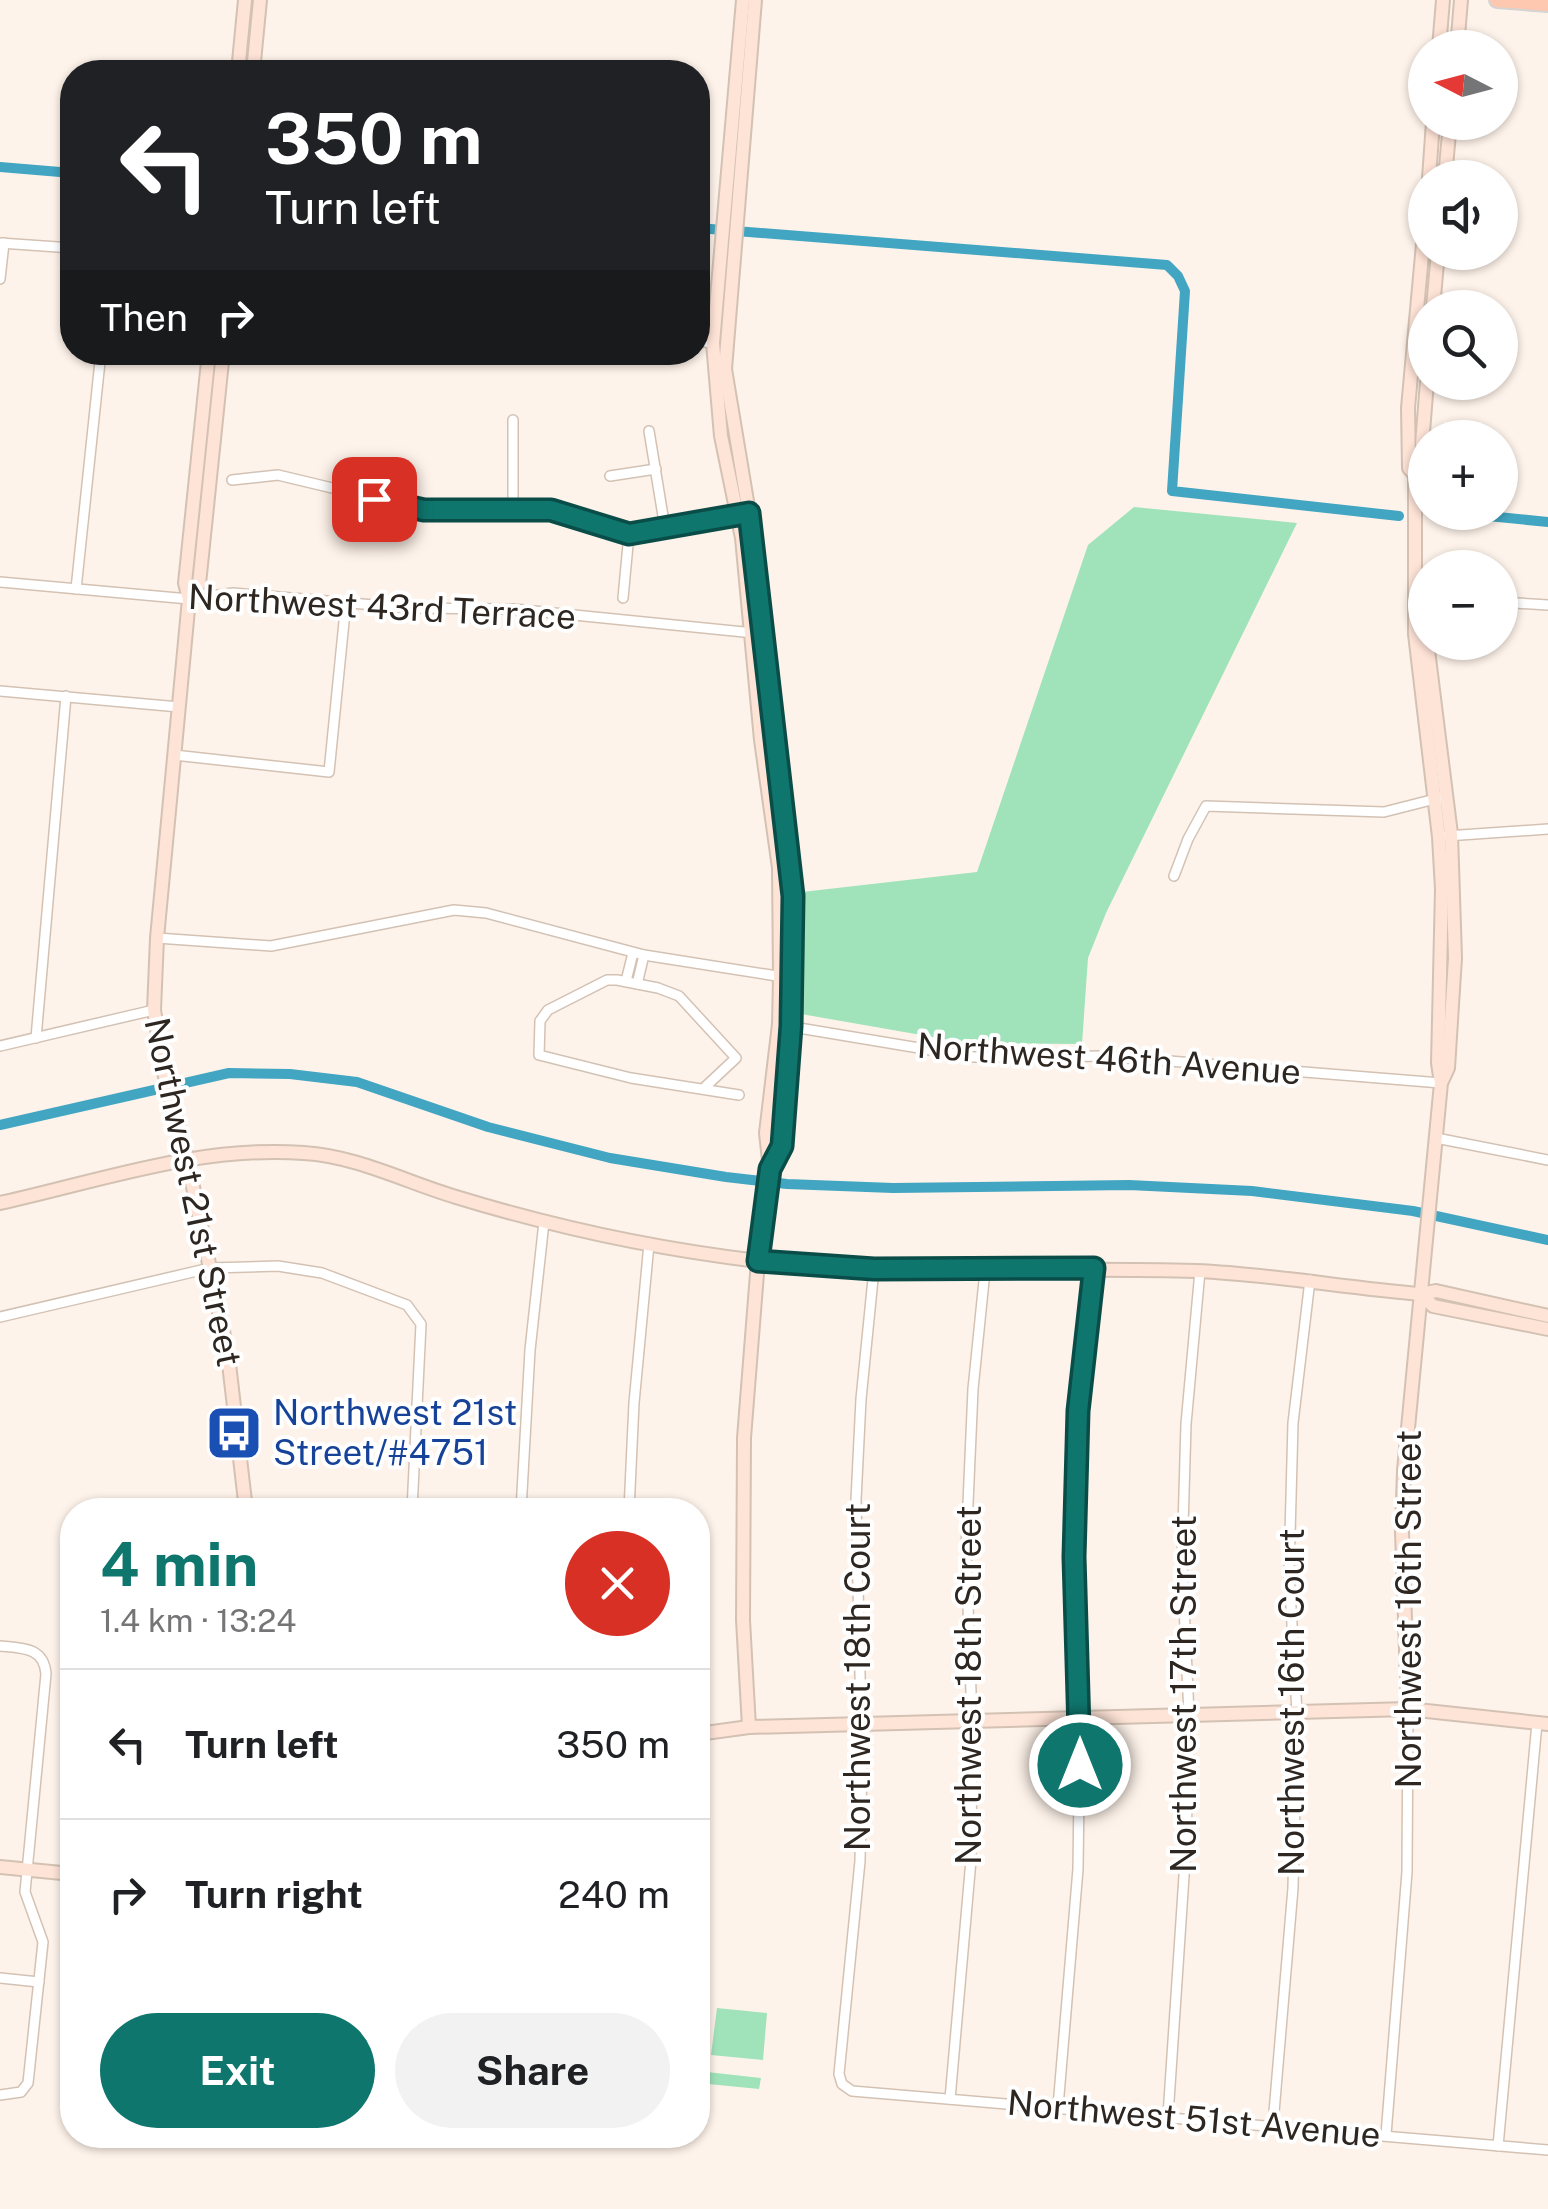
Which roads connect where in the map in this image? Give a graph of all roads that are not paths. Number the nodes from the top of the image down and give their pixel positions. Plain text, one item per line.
1 (245, 0) edge
2 (260, 0) edge
3 (743, 0) edge
4 (755, 0) edge
5 (1443, 0) edge
6 (1461, 0) edge
7 (1497, 0) edge
8 (1548, 4) edge
9 (1441, 30) edge
10 (1458, 30) edge
11 (239, 60) edge
12 (253, 60) edge
13 (1448, 140) edge
14 (1446, 160) edge
15 (730, 210) junction
16 (2, 243) edge
17 (60, 247) edge
18 (727, 251) junction
19 (1421, 270) edge
20 (0, 279) edge
21 (710, 343) edge
22 (713, 343) junction
23 (100, 365) edge
24 (208, 365) edge
25 (222, 365) edge
26 (513, 420) dead end
27 (1408, 420) edge
28 (649, 431) dead end
29 (656, 469) junction
30 (610, 476) dead end
31 (232, 480) dead end
32 (513, 510) junction
33 (744, 514) junction
34 (666, 528) junction
35 (629, 534) junction
36 (0, 582) edge
37 (76, 590) junction
38 (189, 598) junction
39 (623, 598) dead end
40 (346, 602) junction
41 (1518, 604) edge
42 (1548, 606) edge
43 (758, 633) junction
44 (1419, 660) edge
45 (1428, 660) edge
46 (0, 691) edge
47 (66, 696) junction
48 (178, 708) junction
49 (174, 755) junction
50 (1440, 798) junction
51 (1548, 829) edge
52 (1445, 836) junction
53 (1174, 876) dead end
54 (157, 938) junction
55 (639, 954) junction
56 (786, 978) junction
57 (631, 983) junction
58 (154, 1010) junction
59 (785, 1026) junction
60 (36, 1038) junction
61 (0, 1046) edge
62 (1441, 1083) junction
63 (704, 1088) junction
64 (739, 1095) dead end
65 (1436, 1138) junction
66 (187, 1158) junction
67 (1548, 1160) edge
68 (0, 1203) edge
69 (544, 1222) junction
70 (650, 1244) junction
71 (758, 1261) junction
72 (210, 1268) junction
73 (1094, 1268) junction
74 (874, 1269) junction
75 (985, 1271) junction
76 (1200, 1271) junction
77 (1310, 1280) junction
78 (1421, 1294) junction
79 (1515, 1314) junction
80 (1548, 1316) edge
81 (0, 1317) edge
82 (1548, 1329) edge
83 (245, 1498) edge
84 (413, 1498) edge
85 (523, 1498) edge
86 (630, 1498) edge
87 (0, 1646) edge
88 (1408, 1709) junction
89 (1297, 1713) junction
90 (1189, 1716) junction
91 (1080, 1718) junction
92 (972, 1721) junction
93 (1543, 1724) edge
94 (861, 1725) junction
95 (748, 1727) junction
96 (710, 1732) edge
97 (0, 1867) edge
98 (28, 1870) junction
99 (60, 1873) edge
100 (0, 1978) edge
101 (39, 1982) junction
102 (842, 2084) joint
103 (0, 2095) edge
104 (950, 2098) junction
105 (1058, 2108) junction
106 (1168, 2116) junction
107 (1273, 2124) junction
108 (1386, 2135) junction
109 (1498, 2146) junction
110 (1548, 2150) edge

1 - 11 street
2 - 12 street
3 - 15 street
4 - 15 street
5 - 9 street
6 - 10 street
7 - 8 main road
13 - 14 street
15 - 18 street
16 - 17 street
16 - 20 street
18 - 22 street
18 - 33 street
19 - 27 street, Northwest 16th Street
21 - 22 street
22 - 33 street
23 - 37 street
24 - 38 street, Northwest 21st Street
25 - 38 street, Northwest 21st Street
26 - 32 street
28 - 29 street
29 - 30 street
29 - 34 street
31 - 32 street
32 - 35 street
33 - 34 street
33 - 43 street
34 - 35 street
35 - 39 street
36 - 37 street, Northwest 43rd Terrace
37 - 38 street, Northwest 43rd Terrace
38 - 40 street, Northwest 43rd Terrace
38 - 48 street, Northwest 21st Street
40 - 43 street, Northwest 43rd Terrace
40 - 49 street
41 - 42 street
43 - 56 street
44 - 50 street, Northwest 16th Street
45 - 50 street, Northwest 16th Street
46 - 47 street
47 - 48 street
47 - 60 street
48 - 49 street, Northwest 21st Street
49 - 54 street, Northwest 21st Street
50 - 52 street, Northwest 16th Street
50 - 53 street
51 - 52 street
52 - 62 street, Northwest 16th Street
54 - 55 street
54 - 58 street, Northwest 21st Street
55 - 56 street
55 - 57 street
56 - 59 street
57 - 63 street
57 - 63 street
58 - 60 street
58 - 66 street, Northwest 21st Street
59 - 62 street, Northwest 46th Avenue
59 - 71 street
60 - 61 street
62 - 65 street, Northwest 16th Street
63 - 64 street
65 - 67 street
65 - 78 street, Northwest 16th Street
66 - 68 street
66 - 69 street
66 - 72 street, Northwest 21st Street
69 - 70 street
69 - 85 street
70 - 71 street
70 - 86 street
71 - 74 street
71 - 95 street
72 - 81 street
72 - 83 street, Northwest 21st Street
72 - 84 street
73 - 75 street
73 - 76 street
73 - 91 street
74 - 75 street
74 - 94 street, Northwest 18th Court
75 - 92 street, Northwest 18th Street
76 - 77 street
76 - 90 street, Northwest 17th Street
77 - 78 street
77 - 89 street, Northwest 16th Court
78 - 79 street
78 - 88 street, Northwest 16th Street
79 - 80 street
79 - 82 street
87 - 98 street
88 - 89 street
88 - 93 street
88 - 108 street, Northwest 16th Street
89 - 90 street
89 - 107 street, Northwest 16th Court
90 - 91 street
90 - 106 street, Northwest 17th Street
91 - 92 street
91 - 105 street
92 - 94 street
92 - 104 street, Northwest 18th Street
93 - 109 street
94 - 95 street
94 - 102 street, Northwest 18th Court
95 - 96 street
97 - 98 street
98 - 99 street
98 - 101 street
100 - 101 street
101 - 103 street
102 - 104 street, Northwest 51st Avenue
104 - 105 street, Northwest 51st Avenue
105 - 106 street, Northwest 51st Avenue
106 - 107 street, Northwest 51st Avenue
107 - 108 street, Northwest 51st Avenue
108 - 109 street, Northwest 51st Avenue
109 - 110 street, Northwest 51st Avenue

